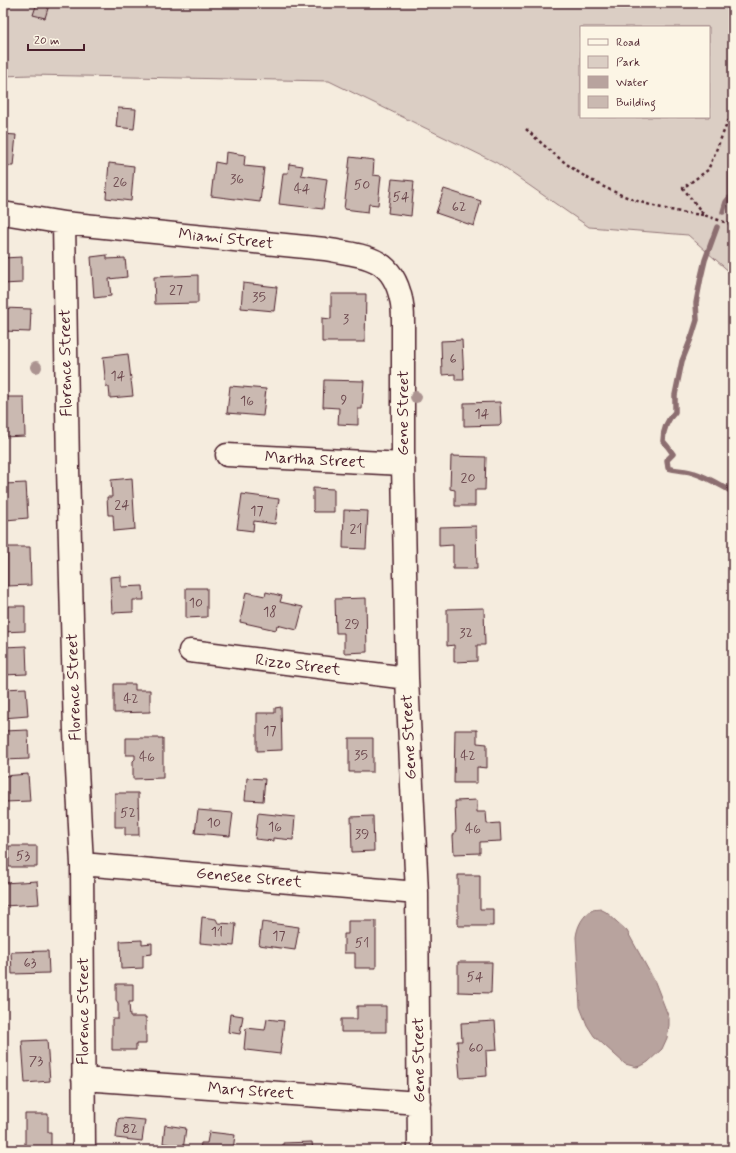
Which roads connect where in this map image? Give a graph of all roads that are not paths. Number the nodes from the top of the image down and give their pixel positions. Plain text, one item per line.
1 (3, 213) edge
2 (64, 223) junction
3 (404, 323) joint
4 (227, 455) dead end
5 (403, 464) junction
6 (190, 651) dead end
7 (407, 678) junction
8 (82, 864) junction
9 (417, 893) junction
10 (83, 1079) junction
11 (419, 1103) junction
12 (84, 1150) edge
13 (419, 1150) edge

1 - 2 street, Miami Street
2 - 3 street, Miami Street
2 - 8 street, Florence Street
3 - 5 street, Gene Street
4 - 5 street, Martha Street
5 - 7 street, Gene Street
6 - 7 street, Rizzo Street
7 - 9 street, Gene Street
8 - 9 street, Genesee Street
8 - 10 street, Florence Street
9 - 11 street, Gene Street
10 - 11 street, Mary Street
10 - 12 street, Florence Street
11 - 13 street, Gene Street

